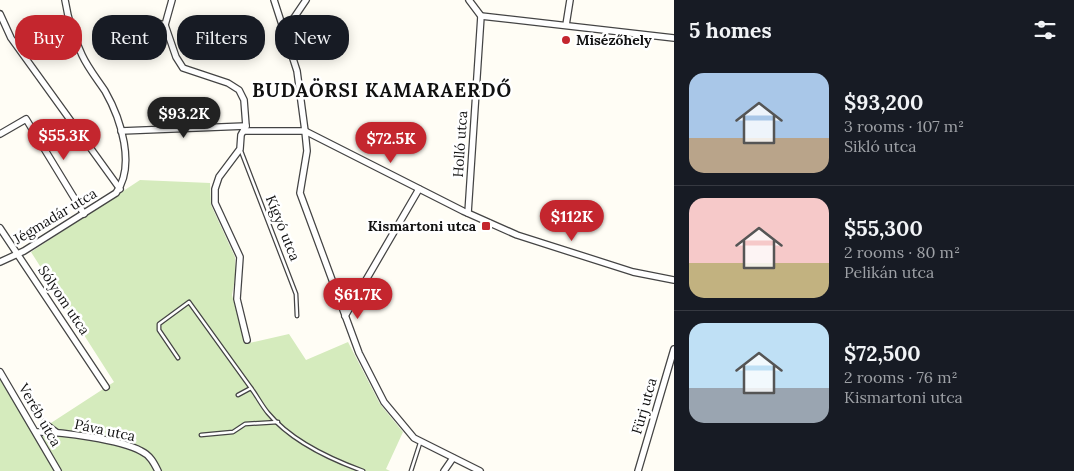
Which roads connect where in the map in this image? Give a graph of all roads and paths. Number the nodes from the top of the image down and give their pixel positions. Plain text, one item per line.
1 (65, 0) edge
2 (172, 0) edge
3 (274, 0) edge
4 (306, 0) edge
5 (469, 0) edge
6 (570, 0) edge
7 (0, 14) edge
8 (280, 15) edge
9 (296, 15) edge
10 (481, 16) junction
11 (167, 21) edge
12 (566, 25) junction
13 (167, 28) edge
14 (674, 38) edge
15 (294, 60) edge
16 (245, 128) junction
17 (121, 130) junction
18 (305, 131) junction
19 (0, 134) edge
20 (240, 150) junction
21 (120, 189) junction
22 (419, 189) junction
23 (468, 213) junction
24 (84, 214) junction
25 (0, 228) edge
26 (17, 253) junction
27 (0, 262) edge
28 (674, 280) edge
29 (297, 316) dead end
30 (345, 316) junction
31 (247, 340) dead end
32 (674, 349) edge
33 (178, 358) dead end
34 (0, 372) edge
35 (106, 387) dead end
36 (251, 388) junction
37 (238, 395) dead end
38 (44, 421) dead end
39 (278, 422) junction
40 (36, 432) junction
41 (60, 434) junction
42 (201, 435) dead end
43 (421, 441) junction
44 (453, 458) junction
45 (58, 471) edge
46 (158, 471) edge
47 (363, 471) edge
48 (411, 471) edge
49 (444, 471) edge
50 (480, 471) edge
51 (638, 471) edge

1 - 17 street
2 - 11 street
3 - 8 street
4 - 9 street
5 - 10 street
6 - 12 street
7 - 21 street
10 - 12 street
10 - 23 street, Holló utca
12 - 14 street
13 - 16 street
15 - 18 street
16 - 17 street
16 - 18 street
16 - 20 street
17 - 21 street
18 - 22 street
18 - 30 street
19 - 24 street
20 - 29 lane, Kígyó utca
20 - 31 street
21 - 24 street, Jégmadár utca
22 - 23 street
22 - 30 street
23 - 28 street
24 - 26 street, Jégmadár utca
25 - 26 street, Sólyom utca
26 - 27 street, Jégmadár utca
26 - 35 street, Sólyom utca
30 - 43 street
32 - 51 street, Fürj utca
33 - 36 lane
34 - 40 street, Veréb utca
36 - 37 lane
36 - 39 lane
38 - 41 lane
39 - 42 lane
39 - 47 lane
40 - 41 street, Páva utca
40 - 45 street, Veréb utca
41 - 46 street, Páva utca
43 - 44 street
43 - 48 lane
44 - 49 street
44 - 50 street

